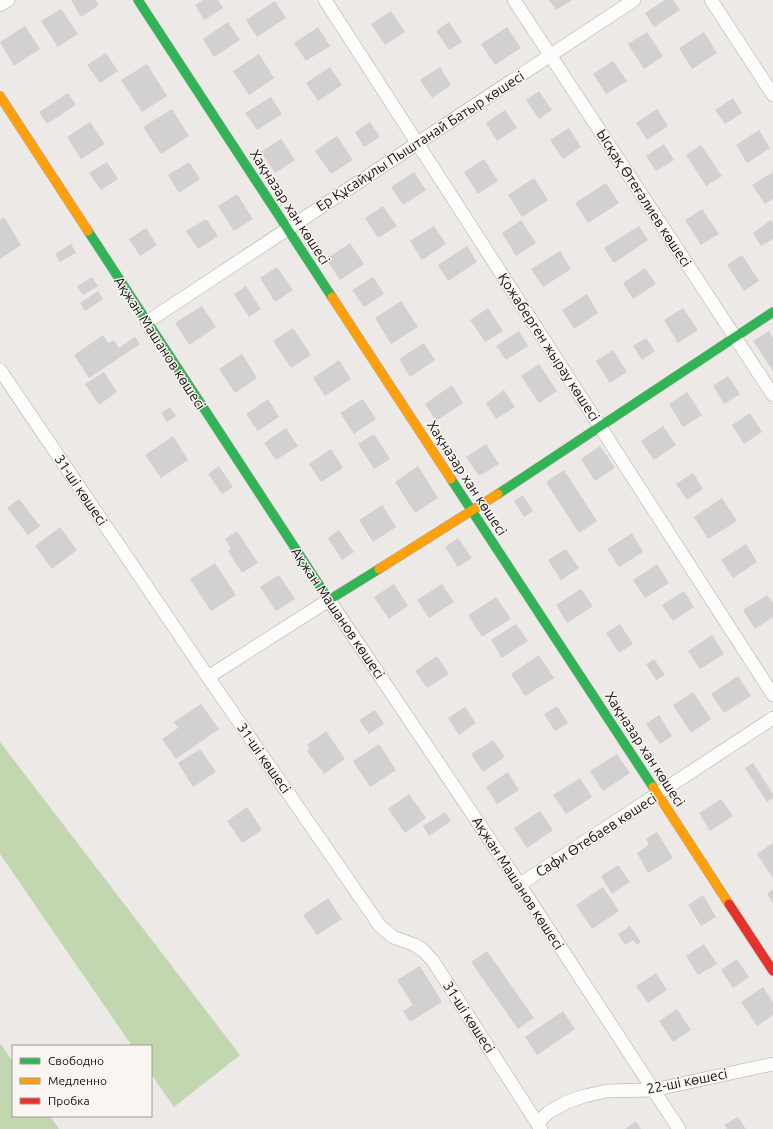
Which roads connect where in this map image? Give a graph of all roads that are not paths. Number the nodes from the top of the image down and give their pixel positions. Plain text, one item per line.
1 (8, 0) edge
2 (138, 0) edge
3 (325, 0) edge
4 (514, 0) edge
5 (634, 0) edge
6 (711, 0) edge
7 (0, 5) edge
8 (550, 55) junction
9 (773, 95) edge
10 (0, 96) edge
11 (417, 143) junction
12 (288, 229) junction
13 (773, 312) edge
14 (146, 322) junction
15 (735, 337) junction
16 (0, 370) edge
17 (773, 396) edge
18 (600, 426) junction
19 (472, 511) junction
20 (329, 600) junction
21 (208, 677) junction
22 (773, 694) edge
23 (773, 718) edge
24 (658, 794) junction
25 (519, 885) junction
26 (773, 971) edge
27 (773, 1064) edge
28 (653, 1090) junction
29 (539, 1126) edge
30 (679, 1129) edge

1 - 7 street
2 - 12 street, Хақназар хан көшесі
3 - 11 street, Қожаберген жырау көшесі
4 - 8 street, Ысқақ Өтеғалиев көшесі
5 - 8 street, Ер Құсайұлы Пыштанай Батыр көшесі
6 - 9 street
8 - 11 street, Ер Құсайұлы Пыштанай Батыр көшесі
8 - 15 street, Ысқақ Өтеғалиев көшесі
10 - 14 street, Ақжан Машанов көшесі
11 - 12 street, Ер Құсайұлы Пыштанай Батыр көшесі
11 - 18 street, Қожаберген жырау көшесі
12 - 14 street, Ер Құсайұлы Пыштанай Батыр көшесі
12 - 19 street, Хақназар хан көшесі
13 - 15 street
14 - 20 street, Ақжан Машанов көшесі
15 - 17 street, Ысқақ Өтеғалиев көшесі
15 - 18 street
16 - 21 street, 31-ші көшесі
18 - 19 street
18 - 22 street, Қожаберген жырау көшесі
19 - 20 street
19 - 24 street, Хақназар хан көшесі
20 - 21 street
20 - 25 street, Ақжан Машанов көшесі
21 - 29 street, 31-ші көшесі
23 - 24 street, Сафи Өтебаев көшесі
24 - 25 street, Сафи Өтебаев көшесі
24 - 26 street, Хақназар хан көшесі
25 - 28 street, Ақжан Машанов көшесі
27 - 28 street, 22-ші көшесі
28 - 29 street, 22-ші көшесі
28 - 30 street, Ақжан Машанов көшесі

